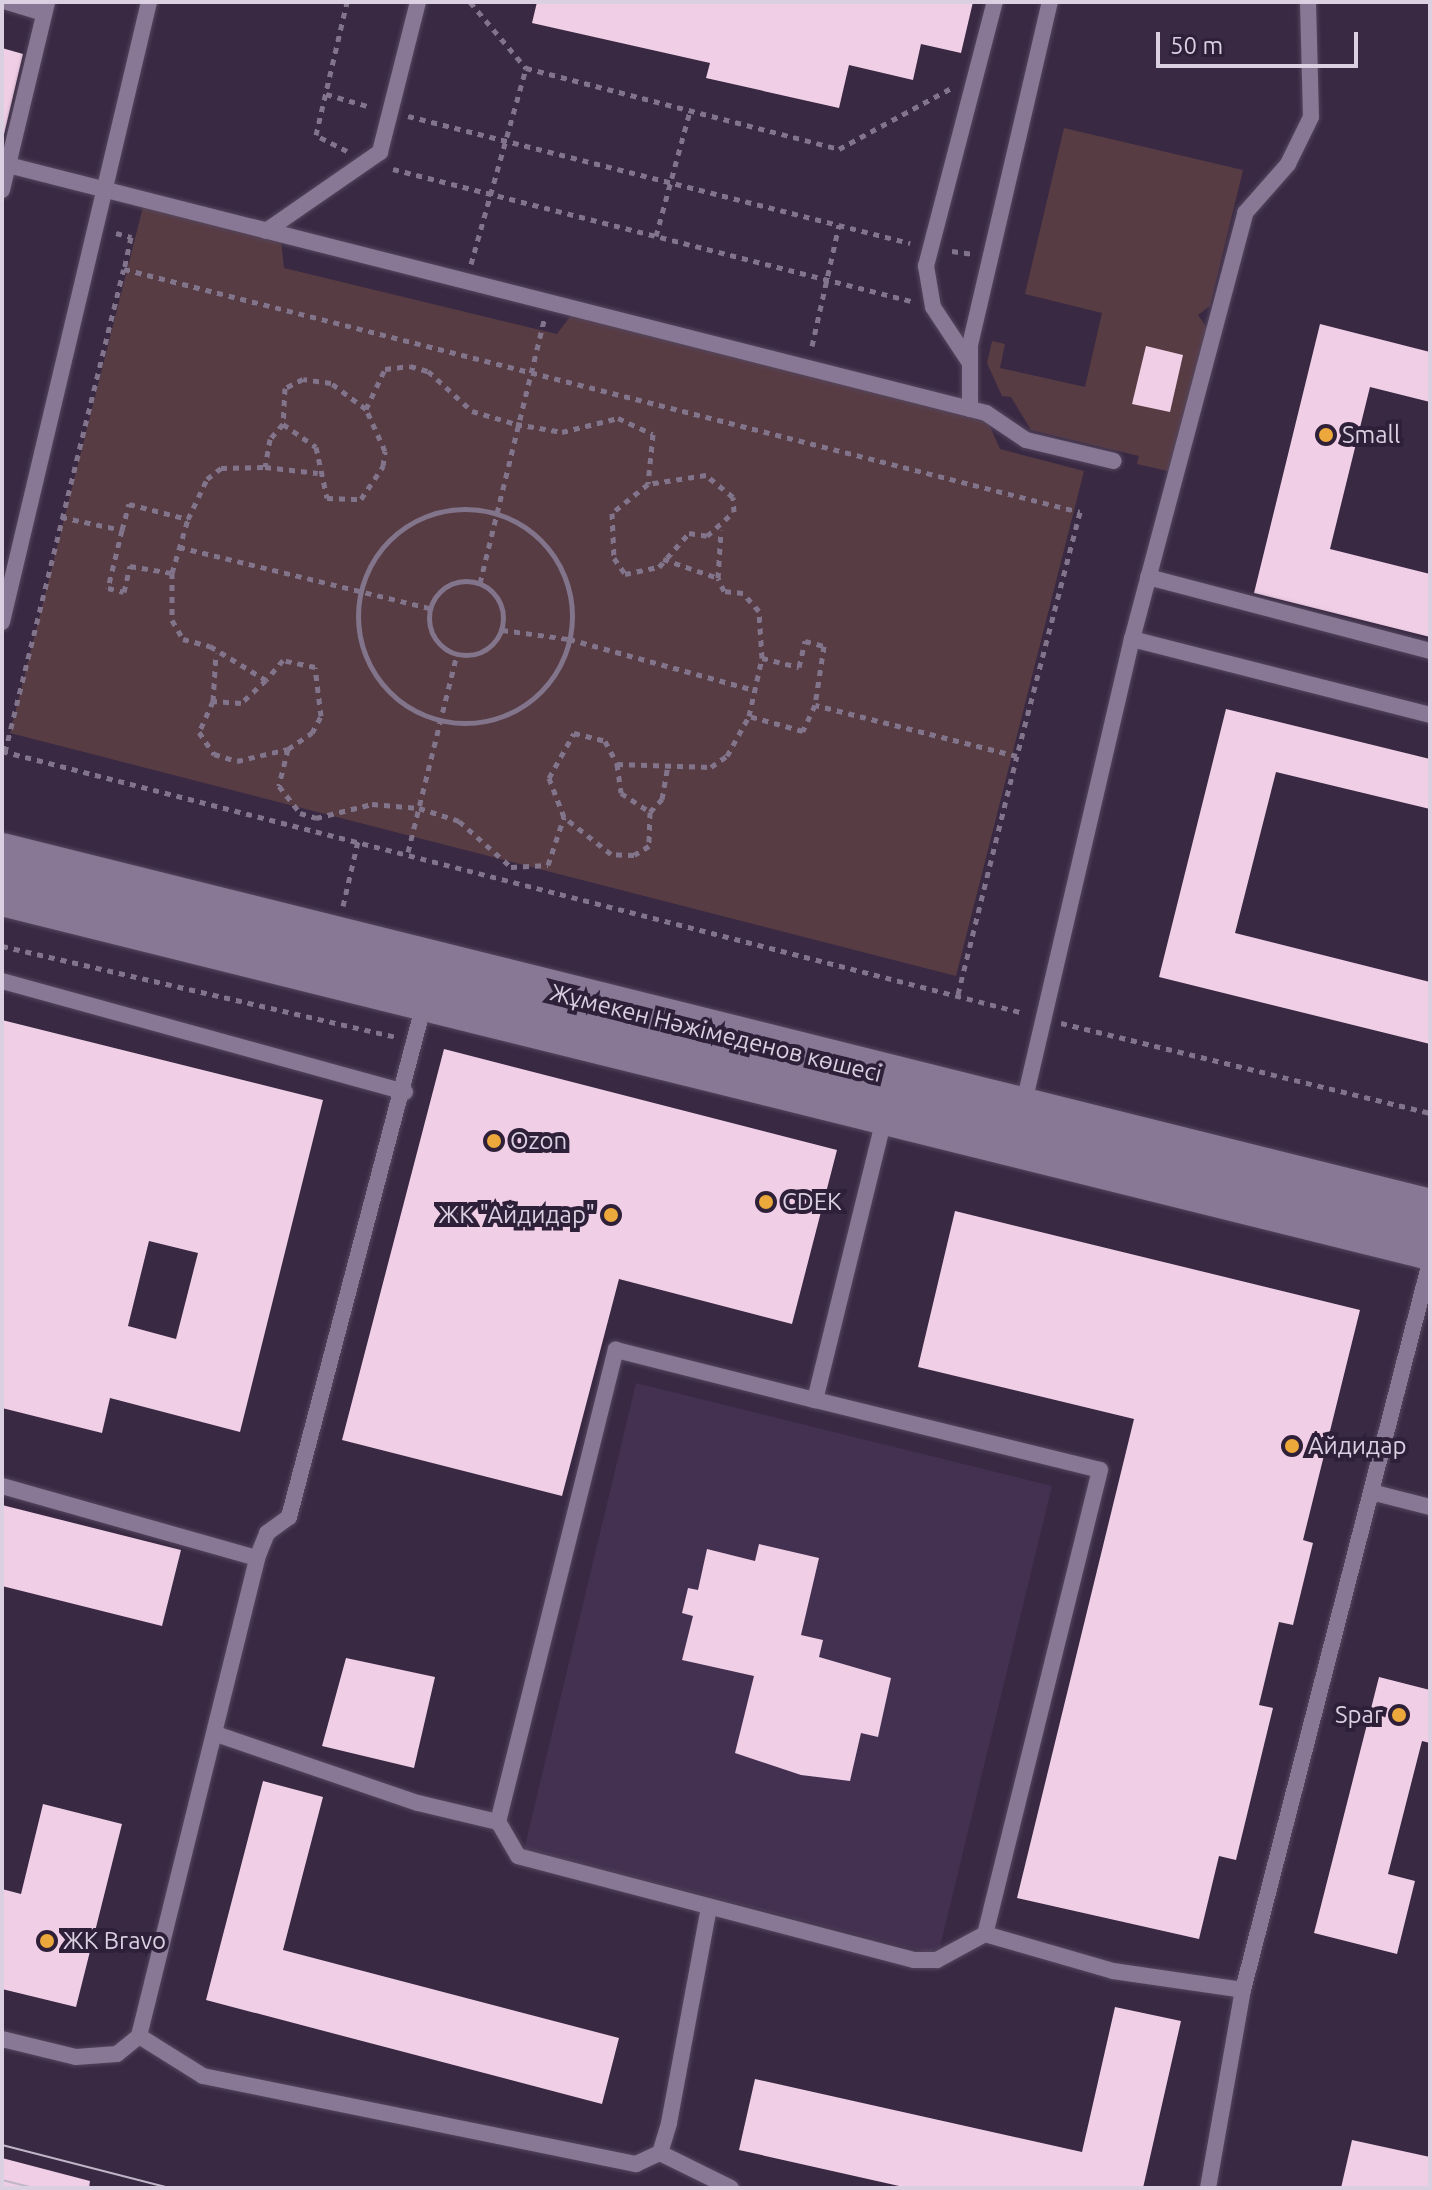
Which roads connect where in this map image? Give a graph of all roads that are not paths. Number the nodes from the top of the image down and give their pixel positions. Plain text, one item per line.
1 (7, 2) edge
2 (149, 2) edge
3 (418, 2) edge
4 (995, 2) edge
5 (1050, 2) edge
6 (1308, 2) edge
7 (45, 7) edge
8 (8, 165) junction
9 (2, 190) edge
10 (104, 190) junction
11 (266, 231) junction
12 (971, 365) junction
13 (970, 409) junction
14 (1114, 461) dead end
15 (1148, 577) junction
16 (2, 622) edge
17 (1132, 639) junction
18 (1430, 651) edge
19 (1430, 715) edge
20 (2, 855) edge
21 (2, 894) edge
22 (2, 981) edge
23 (425, 999) junction
24 (405, 1092) junction
25 (1023, 1107) junction
26 (885, 1114) junction
27 (1430, 1211) edge
28 (1430, 1248) edge
29 (1430, 1262) edge
30 (815, 1400) junction
31 (2, 1486) edge
32 (1371, 1492) junction
33 (1430, 1507) edge
34 (257, 1558) junction
35 (216, 1734) junction
36 (498, 1822) junction
37 (709, 1907) junction
38 (985, 1934) junction
39 (1243, 1990) junction
40 (139, 2036) junction
41 (2, 2039) edge
42 (660, 2153) junction
43 (731, 2188) edge
44 (1208, 2188) edge

1 - 7 lane
2 - 10 lane
3 - 11 lane
4 - 12 lane
5 - 12 lane
6 - 15 lane
7 - 8 lane
8 - 9 lane
8 - 10 lane
10 - 11 lane
10 - 16 lane
11 - 13 lane
12 - 13 lane
13 - 14 lane
15 - 17 lane
15 - 18 lane
17 - 19 lane
17 - 25 lane
20 - 25 main road, Жұмекен Нәжімеденов көшесі
21 - 23 main road, Жұмекен Нәжімеденов көшесі
22 - 24 lane
23 - 24 lane
23 - 26 main road, Жұмекен Нәжімеденов көшесі
24 - 34 lane
25 - 27 main road, Жұмекен Нәжімеденов көшесі
26 - 28 main road, Жұмекен Нәжімеденов көшесі
26 - 30 lane
29 - 32 lane
30 - 36 lane
30 - 38 lane
31 - 34 lane
32 - 33 lane
32 - 39 lane
34 - 35 lane
35 - 36 lane
35 - 40 lane
36 - 37 lane
37 - 38 lane
37 - 42 lane
38 - 39 lane
39 - 44 lane
40 - 41 lane
40 - 42 lane
42 - 43 lane

